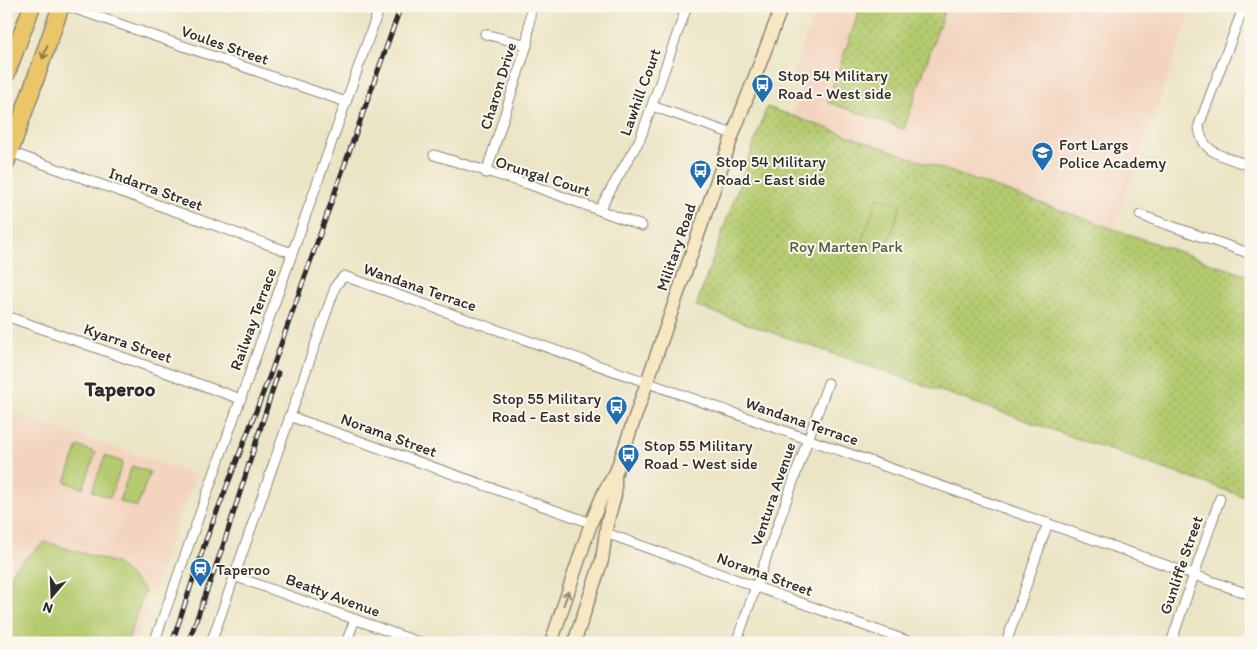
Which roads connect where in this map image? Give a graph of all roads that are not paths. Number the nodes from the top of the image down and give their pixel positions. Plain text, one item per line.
1 (32, 6) edge
2 (61, 6) edge
3 (67, 6) edge
4 (380, 6) edge
5 (531, 6) edge
6 (687, 6) edge
7 (782, 6) edge
8 (1244, 6) edge
9 (485, 34) dead end
10 (526, 45) junction
11 (6, 75) edge
12 (346, 102) junction
13 (652, 106) junction
14 (733, 134) junction
15 (434, 155) dead end
16 (8, 157) edge
17 (1251, 166) edge
18 (486, 173) junction
19 (599, 210) junction
20 (1140, 215) dead end
21 (642, 226) dead end
22 (292, 253) junction
23 (1251, 254) edge
24 (6, 316) edge
25 (646, 382) junction
26 (828, 383) dead end
27 (240, 399) junction
28 (290, 416) junction
29 (808, 439) junction
30 (616, 472) junction
31 (1220, 498) dead end
32 (591, 523) junction
33 (1048, 524) junction
34 (606, 534) junction
35 (1194, 575) junction
36 (234, 576) junction
37 (756, 587) junction
38 (1251, 595) edge
39 (355, 619) junction
40 (907, 642) edge
41 (154, 643) edge
42 (210, 643) edge
43 (346, 643) edge
44 (422, 643) edge
45 (550, 643) edge
46 (574, 643) edge
47 (736, 643) edge
48 (1006, 643) edge
49 (1171, 643) edge

1 - 11 highway
2 -> 16 highway
3 - 12 street, Voules Street
4 - 12 street, Railway Terrace
5 - 10 street, Charon Drive
6 - 13 street, Lawhill Court
7 - 14 street, Military Road
8 - 17 street
9 - 10 street
10 - 18 street, Charon Drive
12 - 22 street, Railway Terrace
13 - 14 street
13 - 19 street, Lawhill Court
14 - 25 street, Military Road
15 - 18 street, Orungal Court
16 - 22 street, Indarra Street
18 - 19 street, Orungal Court
19 - 21 street, Orungal Court
20 - 23 street
22 - 27 street, Railway Terrace
24 - 27 street, Kyarra Street
25 - 28 street, Wandana Terrace
25 - 29 street, Wandana Terrace
25 - 30 street, Military Road
26 - 29 street, Ventura Avenue
27 - 41 street, Railway Terrace
28 - 32 street, Norama Street
28 - 36 street
29 - 33 street, Wandana Terrace
29 - 37 street, Ventura Avenue
30 - 32 street, Military Road
30 - 34 street, Military Road
31 - 35 street, Gunliffe Street
45 -> 32 street, Military Road
33 - 35 street, Wandana Terrace
33 - 48 street
34 - 37 street, Norama Street
34 - 46 street, Military Road
35 - 38 street, Wandana Terrace
35 - 49 street, Gunliffe Street
36 - 39 street, Beatty Avenue
36 - 42 street
37 - 40 street, Norama Street
37 - 47 street, Ventura Avenue
39 - 43 street
39 - 44 street, Beatty Avenue

